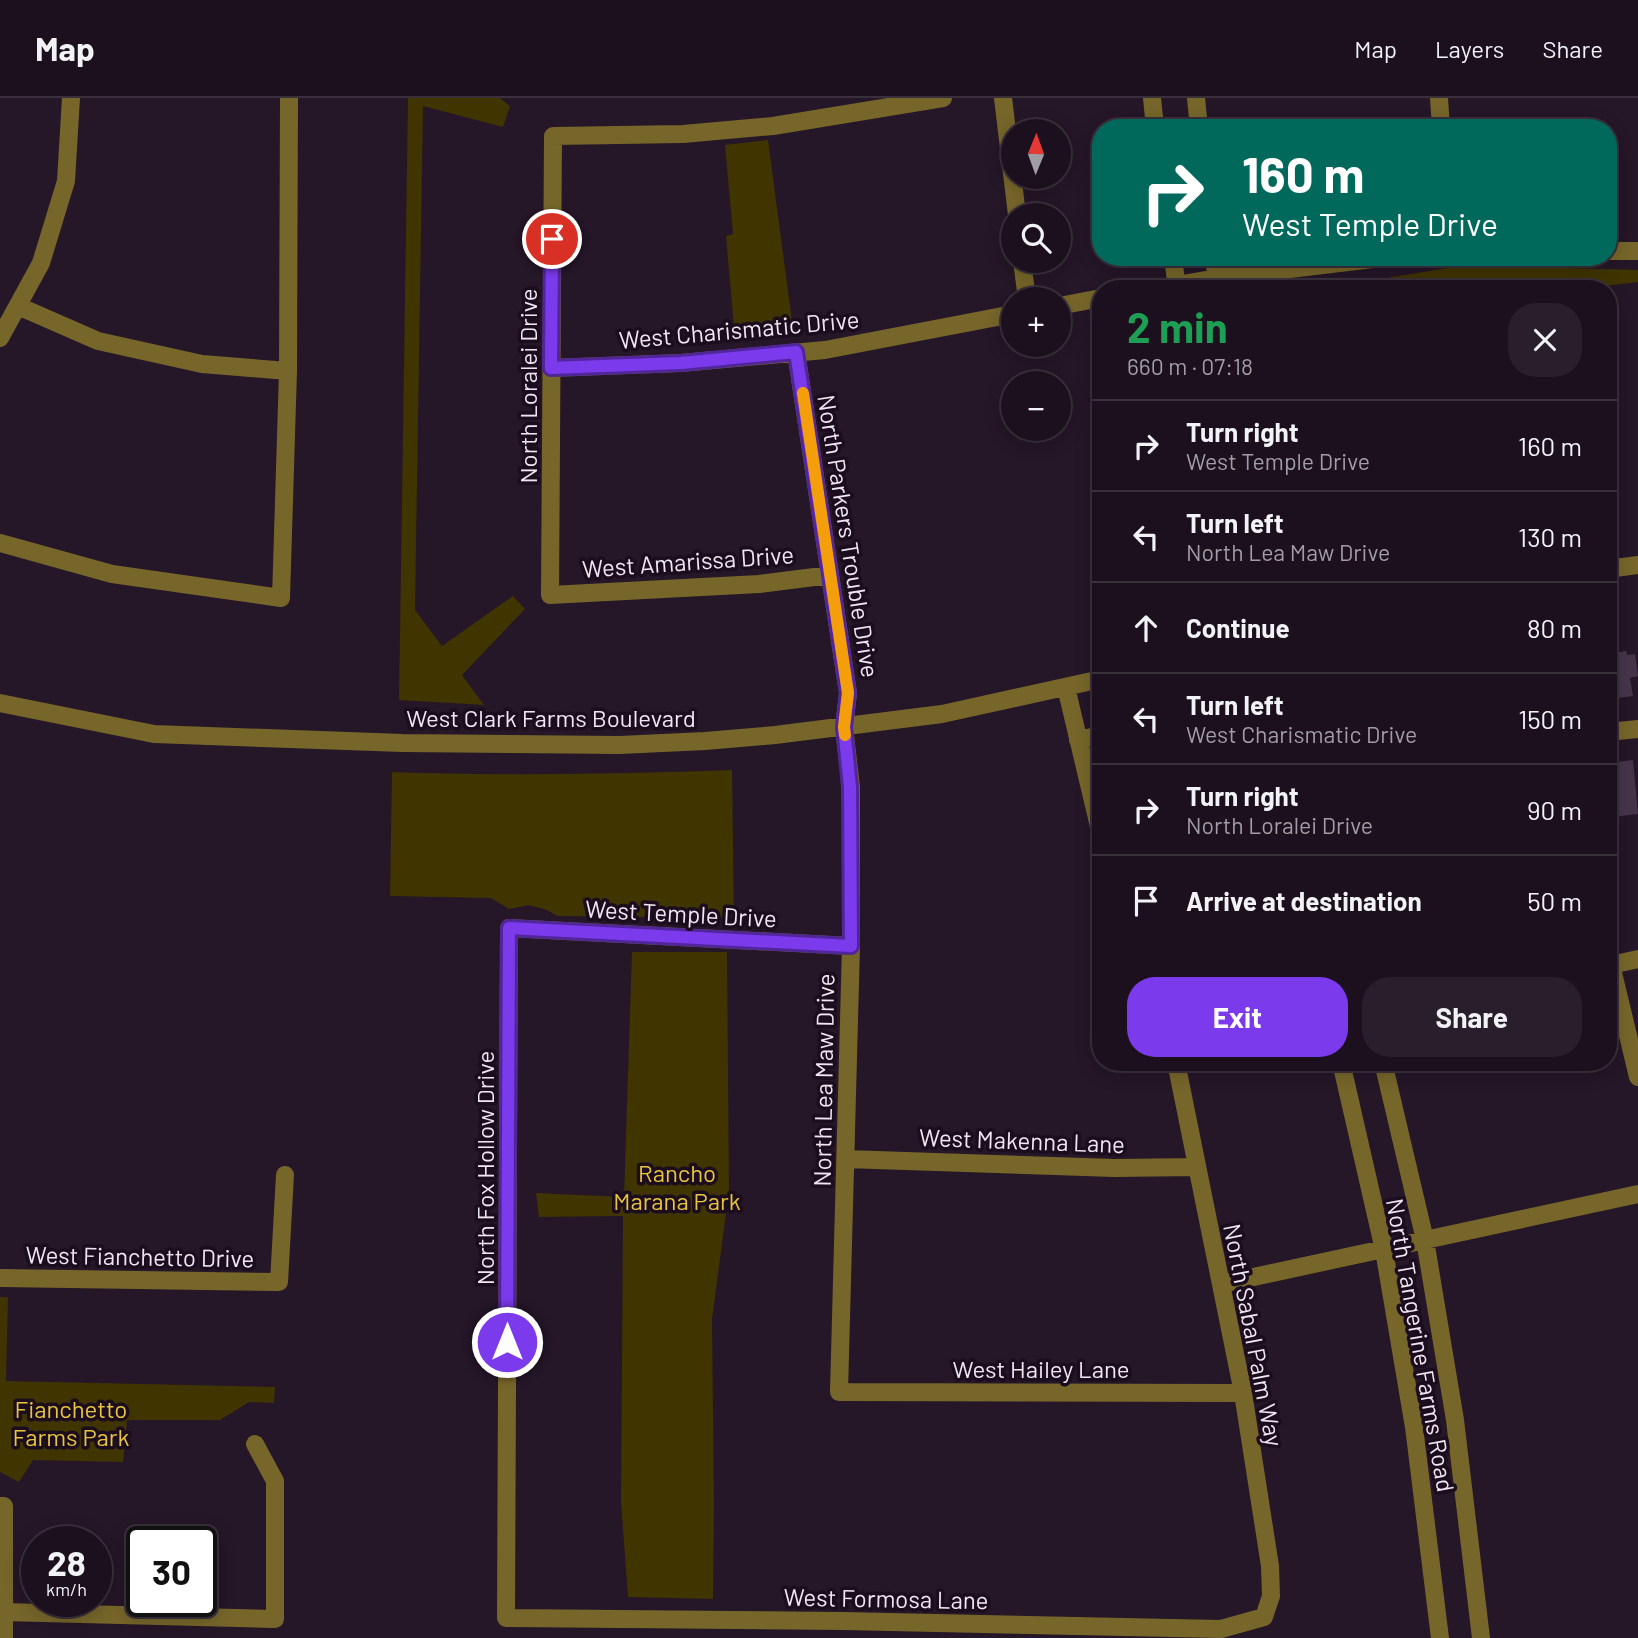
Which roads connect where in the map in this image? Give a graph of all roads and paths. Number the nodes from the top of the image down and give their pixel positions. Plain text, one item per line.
1 (71, 98) edge
2 (289, 98) edge
3 (943, 98) edge
4 (1003, 98) edge
5 (1152, 98) edge
6 (1196, 98) edge
7 (1439, 98) edge
8 (1154, 119) edge
9 (1198, 119) edge
10 (1440, 119) edge
11 (1016, 203) edge
12 (1617, 251) edge
13 (1638, 251) edge
14 (1329, 266) edge
15 (1237, 280) edge
16 (1092, 300) edge
17 (1071, 304) edge
18 (18, 306) junction
19 (1001, 316) edge
20 (0, 338) edge
21 (796, 352) junction
22 (551, 368) junction
23 (288, 372) junction
24 (0, 543) edge
25 (1638, 565) edge
26 (1617, 568) edge
27 (830, 575) junction
28 (550, 595) joint
29 (1092, 681) edge
30 (1066, 687) junction
31 (0, 703) edge
32 (844, 727) junction
33 (1638, 729) edge
34 (1617, 731) edge
35 (1092, 737) edge
36 (1078, 740) junction
37 (1092, 798) edge
38 (509, 928) joint
39 (851, 946) junction
40 (1617, 958) edge
41 (1638, 959) edge
42 (1617, 988) edge
43 (1178, 1071) edge
44 (1343, 1071) edge
45 (1385, 1071) edge
46 (1638, 1077) edge
47 (846, 1159) junction
48 (1197, 1167) junction
49 (285, 1175) dead end
50 (1638, 1194) edge
51 (1425, 1240) junction
52 (1384, 1250) junction
53 (0, 1278) edge
54 (1221, 1284) junction
55 (839, 1392) joint
56 (1243, 1392) junction
57 (255, 1444) dead end
58 (2, 1506) edge
59 (4, 1612) junction
60 (1264, 1617) joint
61 (506, 1618) joint
62 (843, 1629) edge
63 (4, 1638) edge
64 (1440, 1638) edge
65 (1481, 1638) edge

1 - 18 street
2 - 23 street
3 - 22 street, North Loralei Drive
4 - 11 street
5 - 8 street
6 - 9 street
7 - 10 street
12 - 13 street
14 - 15 street
16 - 17 street
18 - 20 street
18 - 23 street
19 - 21 street, West Charismatic Drive
21 - 22 street, West Charismatic Drive
21 - 27 street, North Parkers Trouble Drive
22 - 28 street, North Loralei Drive
23 - 24 street
25 - 26 street
27 - 28 street, West Amarissa Drive
27 - 32 street, North Parkers Trouble Drive
29 - 30 street, West Clark Farms Boulevard
30 - 32 street, West Clark Farms Boulevard
30 - 36 street
31 - 32 street, West Clark Farms Boulevard
32 - 39 street, North Lea Maw Drive
33 - 34 street
35 - 36 street
36 - 37 street
38 - 39 street, West Temple Drive
38 - 61 street, North Fox Hollow Drive
39 - 47 street, North Lea Maw Drive
40 - 41 street
42 - 46 street
43 - 48 street, North Sabal Palm Way
44 - 52 street, North Tangerine Farms Road
45 - 51 street, North Tangerine Farms Road
47 - 48 street, West Makenna Lane
47 - 55 street, North Lea Maw Drive
48 - 54 street, North Sabal Palm Way
49 - 53 street, West Fianchetto Drive
50 - 51 street
51 - 52 street
51 - 65 street, North Tangerine Farms Road
52 - 54 street
52 - 64 street, North Tangerine Farms Road
54 - 56 street, North Sabal Palm Way
55 - 56 street, West Hailey Lane
56 - 60 street, North Sabal Palm Way
57 - 59 street
58 - 59 street
59 - 63 street
60 - 62 street, West Formosa Lane
61 - 62 street, West Formosa Lane

